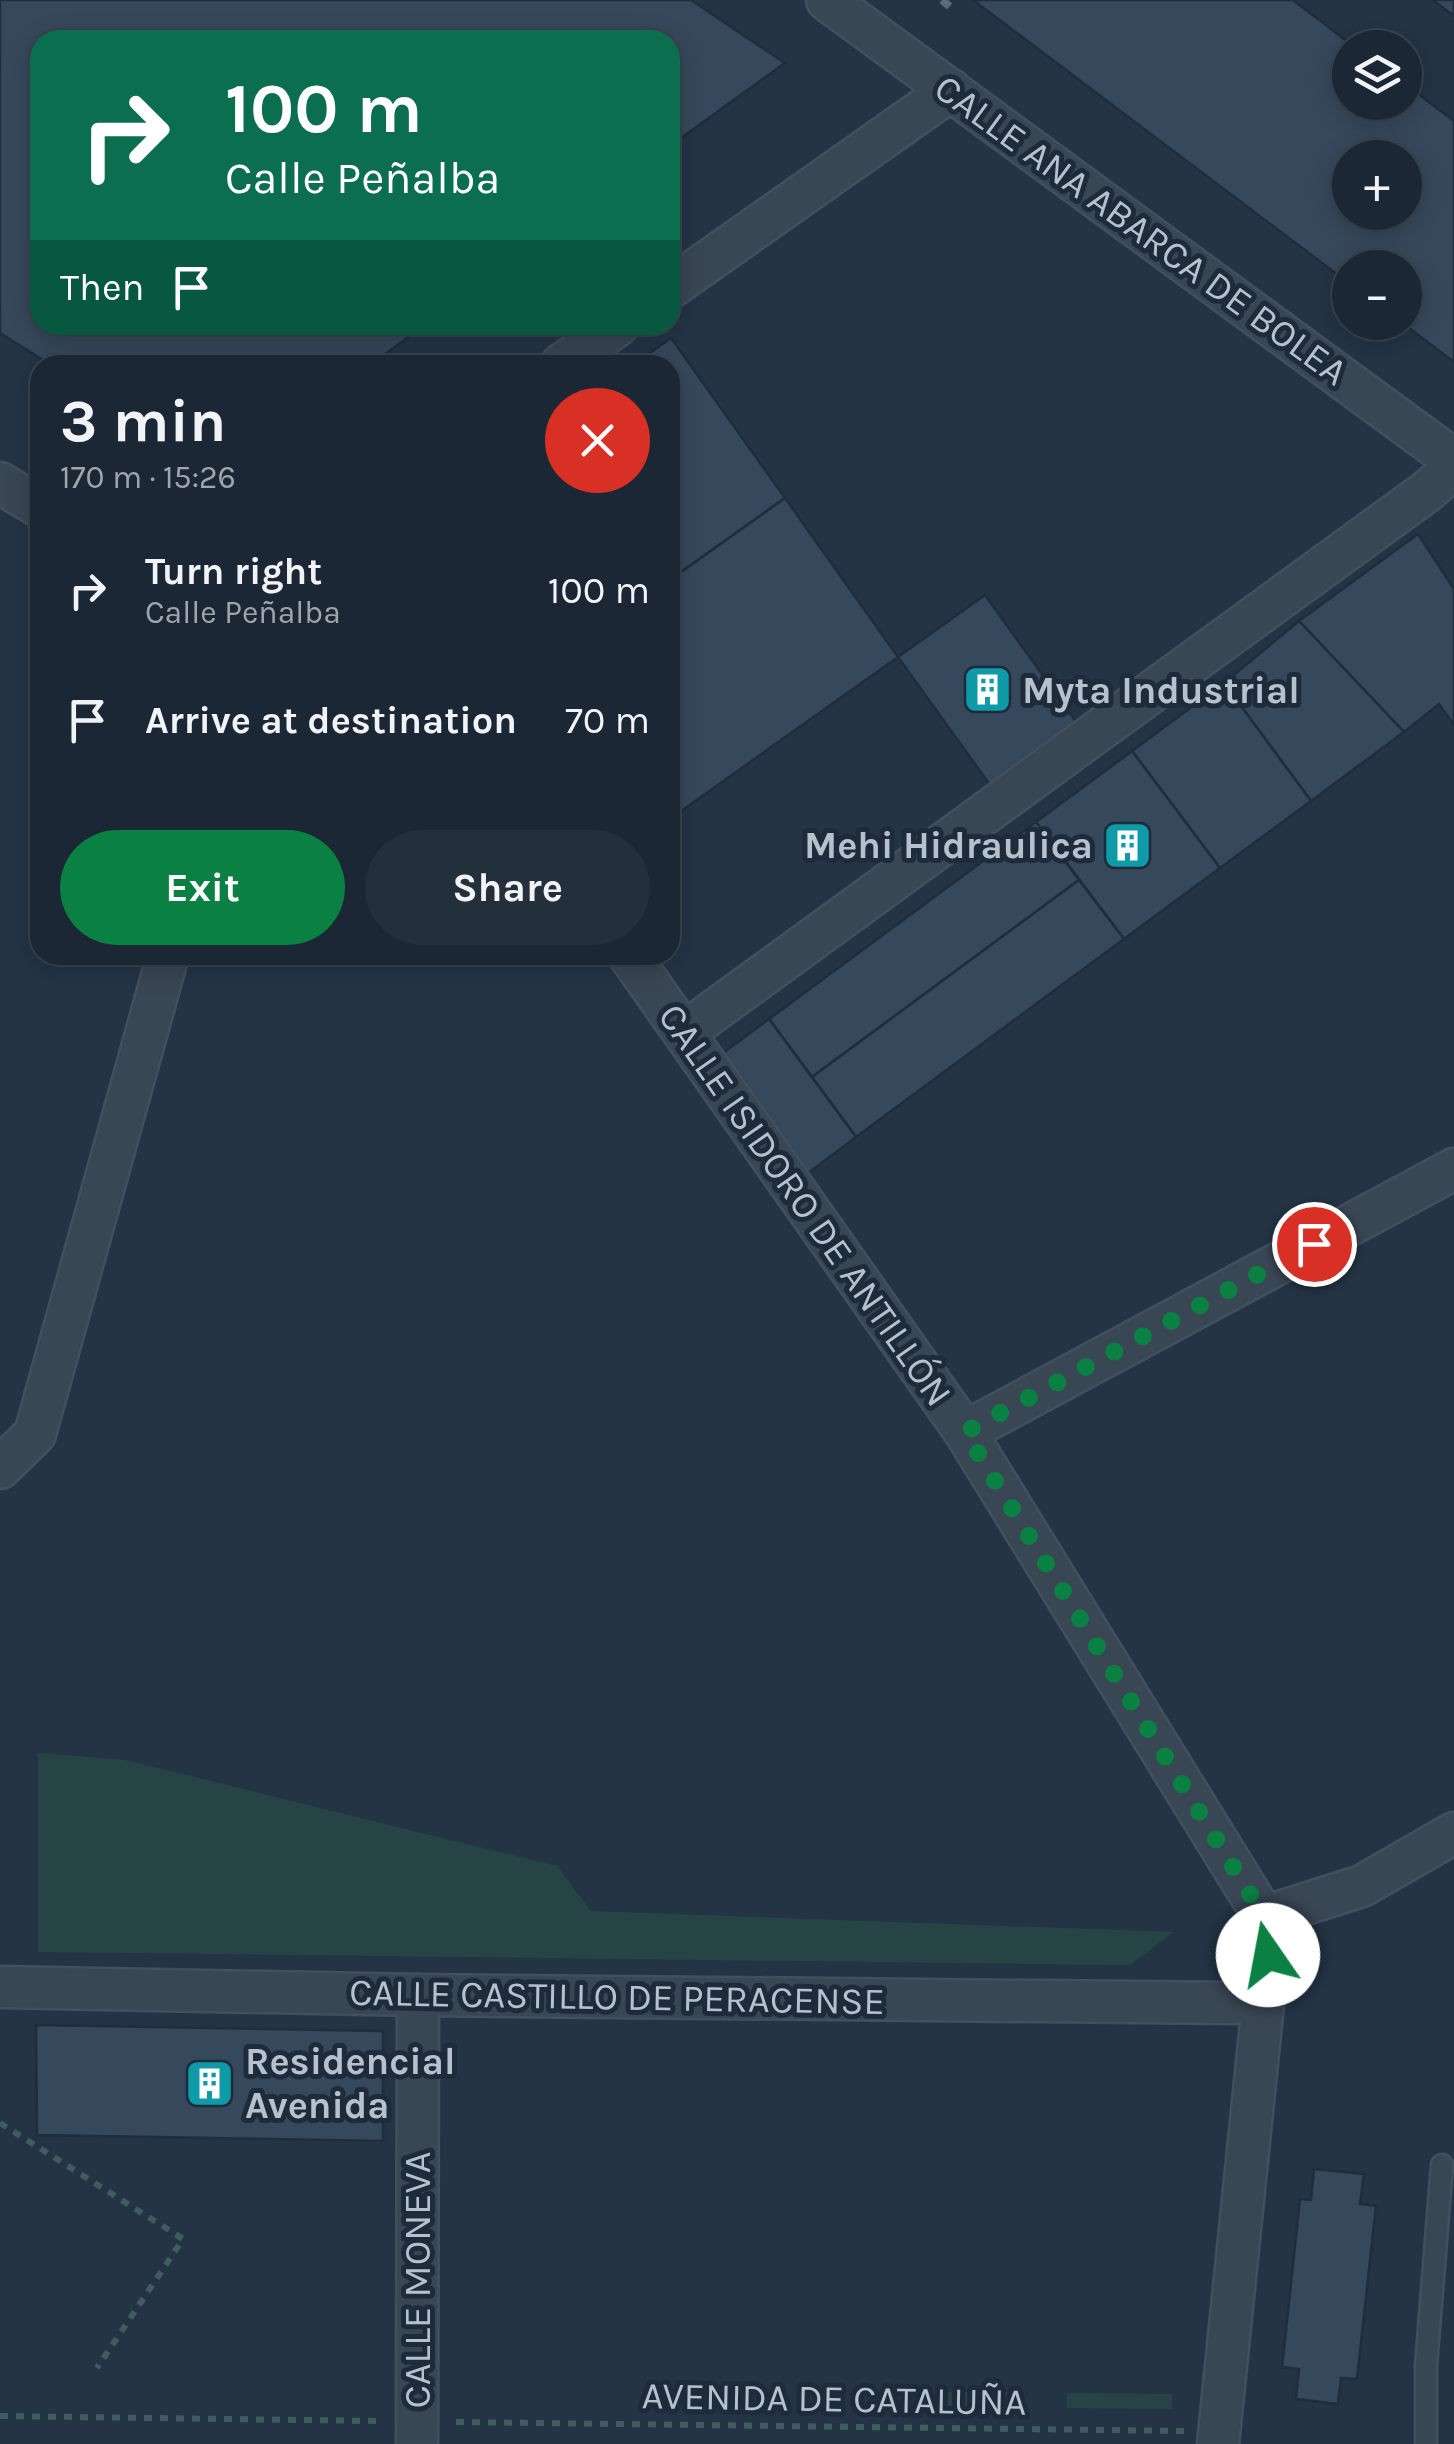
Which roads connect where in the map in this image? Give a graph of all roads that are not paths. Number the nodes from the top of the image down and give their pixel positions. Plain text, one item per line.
1 (827, 0) edge
2 (951, 90) junction
3 (680, 281) edge
4 (604, 335) edge
5 (575, 355) edge
6 (1454, 460) edge
7 (1454, 468) edge
8 (0, 483) edge
9 (30, 501) edge
10 (165, 965) edge
11 (635, 965) edge
12 (685, 1032) junction
13 (1454, 1169) edge
14 (965, 1432) junction
15 (0, 1468) edge
16 (1454, 1833) edge
17 (1264, 1917) junction
18 (0, 1987) edge
19 (418, 1995) junction
20 (1253, 2003) junction
21 (1442, 2165) dead end
22 (432, 2433) edge
23 (1219, 2438) edge
24 (1426, 2444) edge

1 - 2 street, CALLE ANA ABARCA DE BOLEA
2 - 3 street
2 - 6 street, CALLE ANA ABARCA DE BOLEA
4 - 5 street
7 - 12 street
8 - 9 street
10 - 15 street
11 - 12 street, CALLE ISIDORO DE ANTILLÓN
12 - 14 street, CALLE ISIDORO DE ANTILLÓN
13 - 14 street
14 - 17 street, CALLE ISIDORO DE ANTILLÓN
16 - 17 street
17 - 20 street
18 - 19 street, CALLE CASTILLO DE PERACENSE
19 - 20 street, CALLE CASTILLO DE PERACENSE
19 - 22 street, CALLE MONEVA
20 - 23 street
21 - 24 lane

